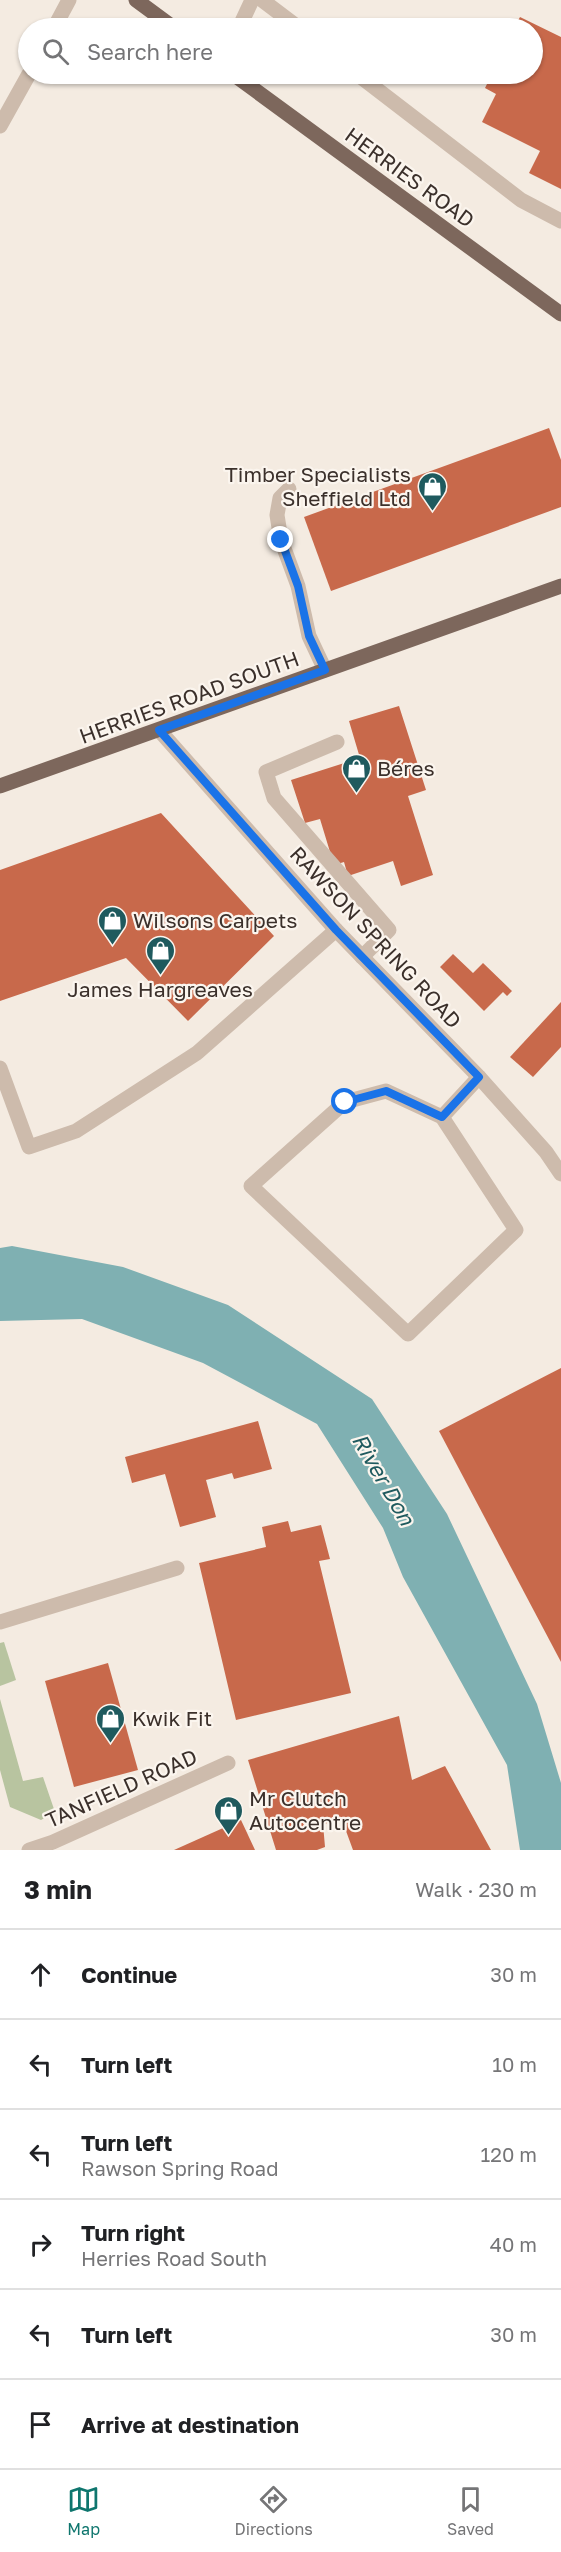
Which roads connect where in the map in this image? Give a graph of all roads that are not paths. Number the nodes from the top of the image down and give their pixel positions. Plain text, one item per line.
1 (69, 0) edge
2 (136, 0) edge
3 (252, 0) edge
4 (262, 0) edge
5 (59, 18) edge
6 (160, 18) edge
7 (244, 18) edge
8 (286, 18) edge
9 (23, 84) edge
10 (247, 84) edge
11 (370, 84) edge
12 (0, 126) edge
13 (561, 221) edge
14 (561, 314) edge
15 (289, 489) dead end
16 (561, 586) edge
17 (325, 670) junction
18 (159, 730) junction
19 (337, 742) dead end
20 (0, 786) edge
21 (336, 930) junction
22 (362, 957) junction
23 (0, 1068) edge
24 (479, 1077) junction
25 (442, 1117) junction
26 (561, 1174) edge
27 (177, 1568) dead end
28 (0, 1622) edge
29 (228, 1763) dead end
30 (29, 1850) edge

1 - 5 street
2 - 6 main road
3 - 7 street
4 - 8 street
9 - 12 street
10 - 14 main road, HERRIES ROAD
11 - 13 street
15 - 17 street
16 - 17 main road, HERRIES ROAD SOUTH
17 - 18 main road, HERRIES ROAD SOUTH
18 - 20 main road, HERRIES ROAD SOUTH
18 - 21 street, RAWSON SPRING ROAD
19 - 22 street
21 - 22 street, RAWSON SPRING ROAD
21 - 23 street
22 - 24 street, RAWSON SPRING ROAD
24 - 25 street
24 - 26 street, RAWSON SPRING ROAD
25 - 25 street
27 - 28 street
29 - 30 street, TANFIELD ROAD

